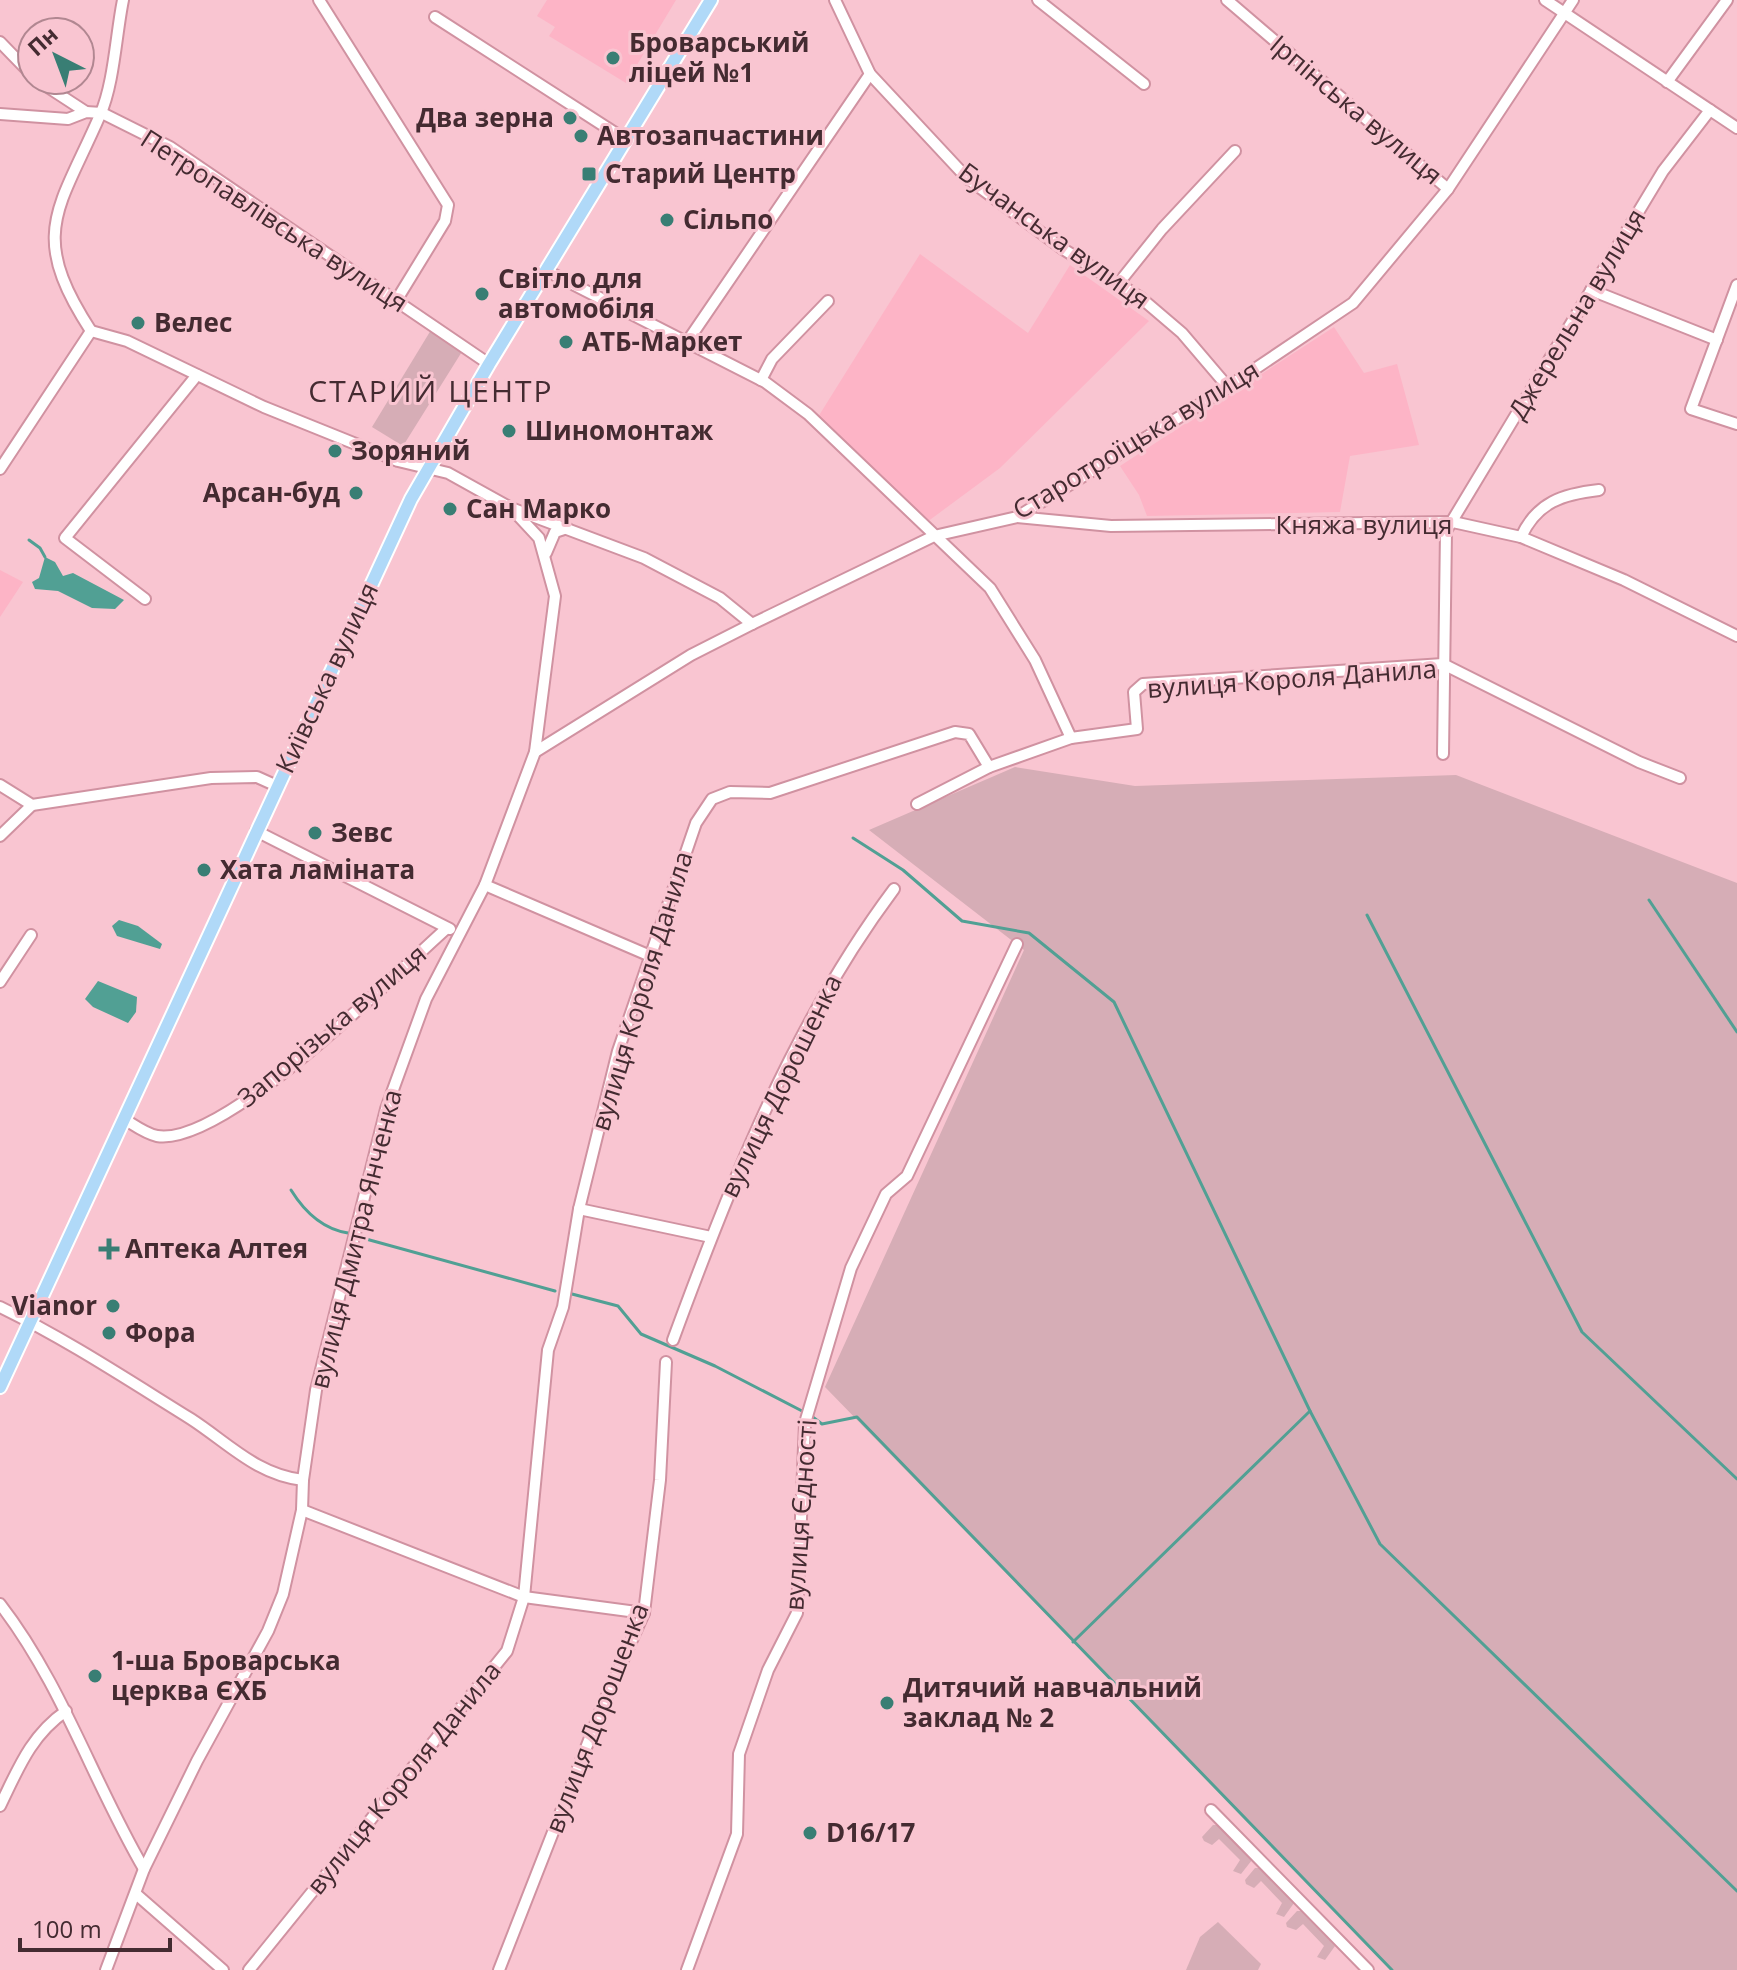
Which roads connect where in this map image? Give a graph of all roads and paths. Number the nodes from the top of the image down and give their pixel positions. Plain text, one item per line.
1 (123, 0) edge
2 (319, 0) edge
3 (711, 0) edge
4 (835, 0) edge
5 (1038, 0) edge
6 (1227, 0) edge
7 (1545, 0) edge
8 (1573, 0) edge
9 (1727, 0) edge
10 (1566, 13) junction
11 (435, 17) dead end
12 (0, 42) edge
13 (16, 58) edge
14 (870, 74) junction
15 (1667, 82) junction
16 (1144, 84) dead end
17 (62, 96) edge
18 (1710, 110) junction
19 (86, 112) junction
20 (102, 113) junction
21 (0, 114) edge
22 (1737, 128) edge
23 (626, 140) junction
24 (1235, 151) dead end
25 (1448, 189) junction
26 (545, 270) junction
27 (1118, 284) junction
28 (1737, 285) edge
29 (1591, 290) junction
30 (396, 301) junction
31 (828, 301) dead end
32 (91, 331) junction
33 (1717, 340) junction
34 (687, 342) junction
35 (489, 364) junction
36 (197, 375) junction
37 (761, 380) junction
38 (1228, 387) junction
39 (1737, 424) edge
40 (428, 468) junction
41 (0, 469) edge
42 (1599, 490) dead end
43 (511, 508) junction
44 (1017, 517) junction
45 (1453, 522) junction
46 (569, 528) junction
47 (934, 536) junction
48 (1521, 537) junction
49 (545, 558) junction
50 (145, 599) dead end
51 (752, 624) junction
52 (1737, 636) edge
53 (1443, 664) junction
54 (1071, 738) junction
55 (535, 752) junction
56 (1443, 754) dead end
57 (989, 767) junction
58 (1680, 778) dead end
59 (0, 785) edge
60 (277, 786) junction
61 (917, 804) dead end
62 (32, 805) junction
63 (256, 831) junction
64 (0, 836) edge
65 (485, 885) junction
66 (894, 889) dead end
67 (447, 928) junction
68 (459, 934) junction
69 (31, 935) dead end
70 (1017, 944) dead end
71 (648, 955) junction
72 (0, 982) edge
73 (124, 1119) junction
74 (579, 1209) junction
75 (711, 1237) junction
76 (0, 1307) edge
77 (31, 1323) junction
78 (673, 1340) dead end
79 (666, 1362) dead end
80 (0, 1387) edge
81 (303, 1480) junction
82 (302, 1510) junction
83 (524, 1597) junction
84 (0, 1604) edge
85 (644, 1613) junction
86 (66, 1711) junction
87 (0, 1806) edge
88 (1211, 1810) dead end
89 (144, 1869) junction
90 (136, 1894) junction
91 (106, 1970) edge
92 (223, 1970) edge
93 (249, 1970) edge
94 (499, 1970) edge
95 (687, 1970) edge
96 (1368, 1970) edge

1 - 20 street
2 - 30 street
3 - 23 main road, Київська вулиця
4 - 14 street, Бучанська вулиця
5 - 16 street
6 - 25 street, Ірпінська вулиця
7 - 10 street
8 - 10 street, Старотроїцька вулиця
9 - 15 street
10 - 15 street
10 - 25 street, Старотроїцька вулиця
11 - 23 street
12 - 13 street
14 - 27 street, Бучанська вулиця
14 - 34 street
15 - 18 street
17 - 19 street
18 - 22 street
18 - 29 street, Джерельна вулиця
19 - 20 street, Петропавлівська вулиця
19 - 21 street, Петропавлівська вулиця
20 - 30 street, Петропавлівська вулиця
20 - 32 street
23 - 26 main road, Київська вулиця
24 - 27 street
25 - 38 street, Старотроїцька вулиця
26 - 34 street
26 - 35 main road, Київська вулиця
27 - 38 street, Бучанська вулиця
28 - 33 street
29 - 33 street
29 - 45 street, Джерельна вулиця
30 - 35 street, Петропавлівська вулиця
31 - 37 street
32 - 36 street
32 - 41 street
33 - 39 street
34 - 37 street
35 - 40 main road, Київська вулиця
36 - 40 street
36 - 50 street
37 - 47 street
38 - 44 street, Старотроїцька вулиця
40 - 43 street
40 - 60 main road, Київська вулиця
42 - 48 street
43 - 46 street
43 - 49 street, вулиця Дмитра Янченка
44 - 45 street, Княжа вулиця
44 - 47 street, Старотроїцька вулиця
45 - 48 street, Княжа вулиця
45 - 53 street, Джерельна вулиця
46 - 49 street
46 - 51 street
47 - 51 street, Старотроїцька вулиця
47 - 54 street
48 - 52 street, Княжа вулиця
49 - 55 street, вулиця Дмитра Янченка
51 - 55 street, Старотроїцька вулиця
53 - 54 street, вулиця Короля Данила
53 - 56 street, Джерельна вулиця
53 - 58 street, вулиця Короля Данила
54 - 57 street, вулиця Короля Данила
55 - 65 street, вулиця Дмитра Янченка
57 - 61 street
57 - 71 street, вулиця Короля Данила
59 - 62 street
60 - 62 street
60 - 63 main road, Київська вулиця
62 - 64 street
63 - 67 street
63 - 73 main road, Київська вулиця
65 - 68 street, вулиця Дмитра Янченка
65 - 71 street
66 - 75 street, вулиця Дорошенка
67 - 68 street
67 - 73 street, Запорізька вулиця
68 - 81 street, вулиця Дмитра Янченка
69 - 72 street
70 - 95 street, вулиця Єдності
71 - 74 street, вулиця Короля Данила
73 - 77 main road, Київська вулиця
74 - 75 street
74 - 83 street, вулиця Короля Данила
75 - 78 street, вулиця Дорошенка
76 - 77 street
77 - 80 main road, Київська вулиця
77 - 81 street
79 - 85 street, вулиця Дорошенка
81 - 82 street, вулиця Дмитра Янченка
82 - 83 street
82 - 89 street, вулиця Дмитра Янченка
83 - 85 street
83 - 93 street, вулиця Короля Данила
84 - 86 street
85 - 94 street, вулиця Дорошенка
86 - 87 street
86 - 89 street
88 - 96 street
89 - 90 street, вулиця Дмитра Янченка
90 - 91 street, вулиця Дмитра Янченка
90 - 92 street

